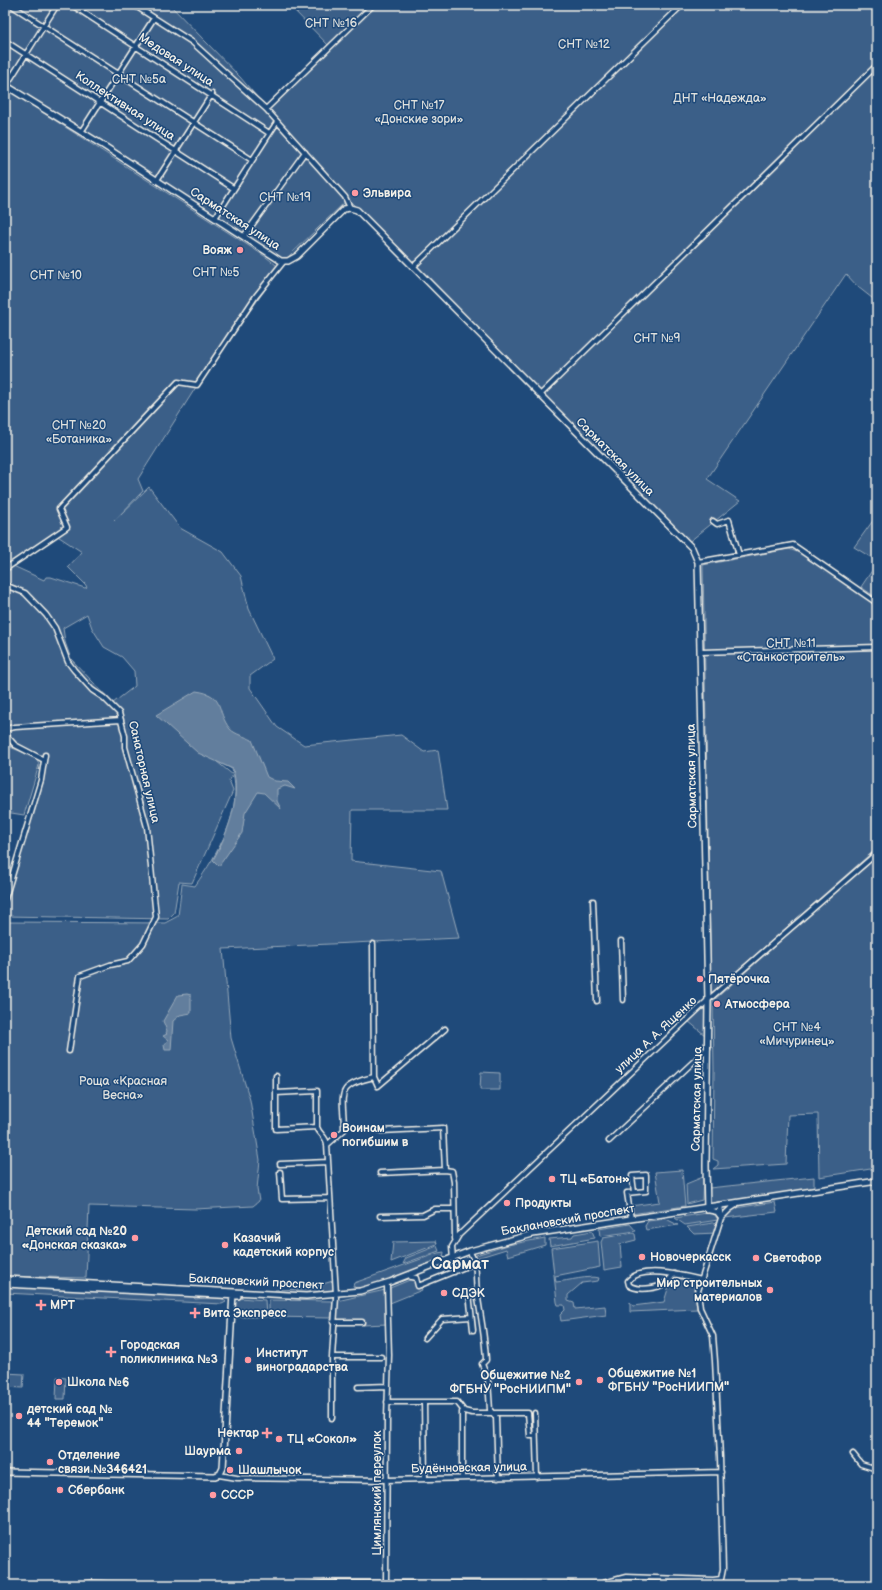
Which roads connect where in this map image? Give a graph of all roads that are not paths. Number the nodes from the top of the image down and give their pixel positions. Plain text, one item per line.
1 (11, 5) edge
2 (56, 5) edge
3 (72, 5) edge
4 (134, 5) edge
5 (373, 5) edge
6 (682, 5) edge
7 (154, 18) junction
8 (44, 26) junction
9 (5, 41) edge
10 (136, 46) junction
11 (26, 54) junction
12 (877, 65) edge
13 (118, 74) junction
14 (6, 85) edge
15 (212, 94) junction
16 (100, 102) junction
17 (266, 109) junction
18 (277, 122) junction
19 (194, 123) junction
20 (81, 132) junction
21 (268, 133) junction
22 (176, 151) junction
23 (305, 152) junction
24 (252, 160) junction
25 (157, 180) junction
26 (233, 188) junction
27 (350, 208) junction
28 (215, 218) junction
29 (244, 236) junction
30 (284, 262) junction
31 (413, 267) junction
32 (540, 396) junction
33 (713, 521) dead end
34 (738, 555) junction
35 (698, 562) junction
36 (5, 569) edge
37 (5, 585) edge
38 (877, 603) edge
39 (877, 647) edge
40 (702, 652) dead end
41 (121, 720) junction
42 (5, 729) edge
43 (5, 734) edge
44 (877, 853) edge
45 (5, 899) edge
46 (592, 901) dead end
47 (621, 941) dead end
48 (373, 944) dead end
49 (623, 1000) dead end
50 (708, 1000) junction
51 (597, 1001) dead end
52 (445, 1030) dead end
53 (708, 1048) junction
54 (70, 1051) dead end
55 (276, 1076) dead end
56 (374, 1078) junction
57 (276, 1093) junction
58 (317, 1127) junction
59 (380, 1132) dead end
60 (609, 1141) dead end
61 (328, 1145) junction
62 (328, 1162) junction
63 (280, 1164) dead end
64 (445, 1170) junction
65 (280, 1172) dead end
66 (380, 1173) dead end
67 (877, 1183) edge
68 (634, 1192) junction
69 (330, 1198) junction
70 (736, 1205) junction
71 (719, 1207) junction
72 (707, 1208) junction
73 (454, 1209) junction
74 (380, 1216) dead end
75 (721, 1218) junction
76 (631, 1219) junction
77 (547, 1233) junction
78 (455, 1239) junction
79 (471, 1254) junction
80 (452, 1259) junction
81 (475, 1263) junction
82 (454, 1272) junction
83 (674, 1274) junction
84 (411, 1277) junction
85 (5, 1279) edge
86 (702, 1280) junction
87 (5, 1284) edge
88 (387, 1286) junction
89 (477, 1291) junction
90 (233, 1294) junction
91 (336, 1296) junction
92 (471, 1317) junction
93 (333, 1322) junction
94 (362, 1322) dead end
95 (473, 1330) dead end
96 (425, 1338) dead end
97 (332, 1357) junction
98 (381, 1357) dead end
99 (388, 1386) junction
100 (358, 1387) dead end
101 (387, 1402) junction
102 (424, 1402) junction
103 (464, 1411) junction
104 (494, 1413) junction
105 (534, 1413) dead end
106 (332, 1418) dead end
107 (535, 1436) junction
108 (853, 1454) dead end
109 (877, 1469) edge
110 (5, 1472) edge
111 (721, 1472) junction
112 (219, 1475) junction
113 (537, 1477) junction
114 (462, 1478) junction
115 (498, 1478) junction
116 (425, 1479) junction
117 (387, 1480) junction
118 (386, 1584) edge
119 (69, 1585) edge
120 (153, 1585) edge
121 (306, 1585) edge
122 (394, 1585) edge

1 - 8 street
2 - 8 street
3 - 10 street, Медовая улица
4 - 7 street
5 - 17 street
6 - 31 street
7 - 10 street
7 - 17 street
8 - 11 street
8 - 13 street
9 - 11 street, Коллективная улица
10 - 13 street
10 - 15 street, Медовая улица
11 - 14 street
11 - 16 street, Коллективная улица
12 - 32 street
13 - 16 street
13 - 19 street
14 - 20 main road, Сарматская улица
15 - 19 street
15 - 21 street, Медовая улица
16 - 20 street
16 - 22 street, Коллективная улица
17 - 18 street
18 - 21 street
18 - 23 street
19 - 22 street
19 - 24 street
20 - 25 main road, Сарматская улица
21 - 24 street
22 - 25 street
22 - 26 street, Коллективная улица
23 - 27 street
23 - 29 street
24 - 26 street
25 - 28 main road, Сарматская улица
26 - 28 street
27 - 30 main road, Сарматская улица
27 - 31 main road, Сарматская улица
28 - 29 main road, Сарматская улица
29 - 30 main road, Сарматская улица
30 - 36 street
31 - 32 main road, Сарматская улица
32 - 35 main road, Сарматская улица
33 - 34 street
34 - 35 street
34 - 38 street
35 - 50 main road, Сарматская улица
37 - 41 street, Санаторная улица
39 - 40 street
41 - 42 street
41 - 54 street, Санаторная улица
43 - 45 street
44 - 50 street, улица А. А. Ященко
46 - 51 street
47 - 49 street
48 - 56 street
50 - 53 main road, Сарматская улица
50 - 78 street, улица А. А. Ященко
52 - 56 street
53 - 60 street
53 - 72 main road, Сарматская улица
55 - 57 street
56 - 61 street
57 - 58 street
57 - 58 street
58 - 61 street
59 - 64 street
61 - 62 street
62 - 63 street
62 - 69 street
64 - 66 street
64 - 73 street
65 - 69 street
67 - 70 main road, Баклановский проспект
67 - 71 main road, Баклановский проспект
68 - 68 street
68 - 76 street
69 - 91 street
70 - 71 main road, Баклановский проспект
70 - 75 street
71 - 72 main road, Баклановский проспект
71 - 75 street
72 - 75 street
72 - 76 main road, Баклановский проспект
72 - 77 main road, Баклановский проспект
73 - 74 street
73 - 78 street
75 - 86 street
76 - 77 main road, Баклановский проспект
77 - 79 main road, Баклановский проспект
77 - 80 main road, Баклановский проспект
78 - 80 street
79 - 80 main road, Баклановский проспект
79 - 81 street
80 - 82 street
80 - 84 main road, Баклановский проспект
80 - 91 main road, Баклановский проспект
81 - 82 street
81 - 89 street
82 - 84 street
83 - 83 street
83 - 86 street
84 - 88 main road, Баклановский проспект
85 - 90 main road, Баклановский проспект
86 - 111 street
87 - 90 main road, Баклановский проспект
88 - 91 main road, Баклановский проспект
88 - 99 street, Цимлянский переулок
89 - 92 street
89 - 104 street
90 - 91 main road, Баклановский проспект
90 - 112 main road
91 - 93 street
92 - 95 street
92 - 96 street
93 - 94 street
93 - 97 street
97 - 98 street
97 - 106 street
99 - 100 street
99 - 101 street, Цимлянский переулок
101 - 102 street
101 - 117 street, Цимлянский переулок
102 - 103 street
102 - 116 street
103 - 104 street
103 - 114 street
104 - 107 street
104 - 115 street
105 - 107 street
107 - 113 street
108 - 109 street
110 - 112 main road, Будённовская улица
111 - 113 street, Будённовская улица
111 - 122 street
112 - 117 street, Будённовская улица
113 - 115 street, Будённовская улица
114 - 115 street, Будённовская улица
114 - 116 street, Будённовская улица
116 - 117 street, Будённовская улица
117 - 118 street, Цимлянский переулок
118 - 121 street
118 - 122 street
119 - 120 street

